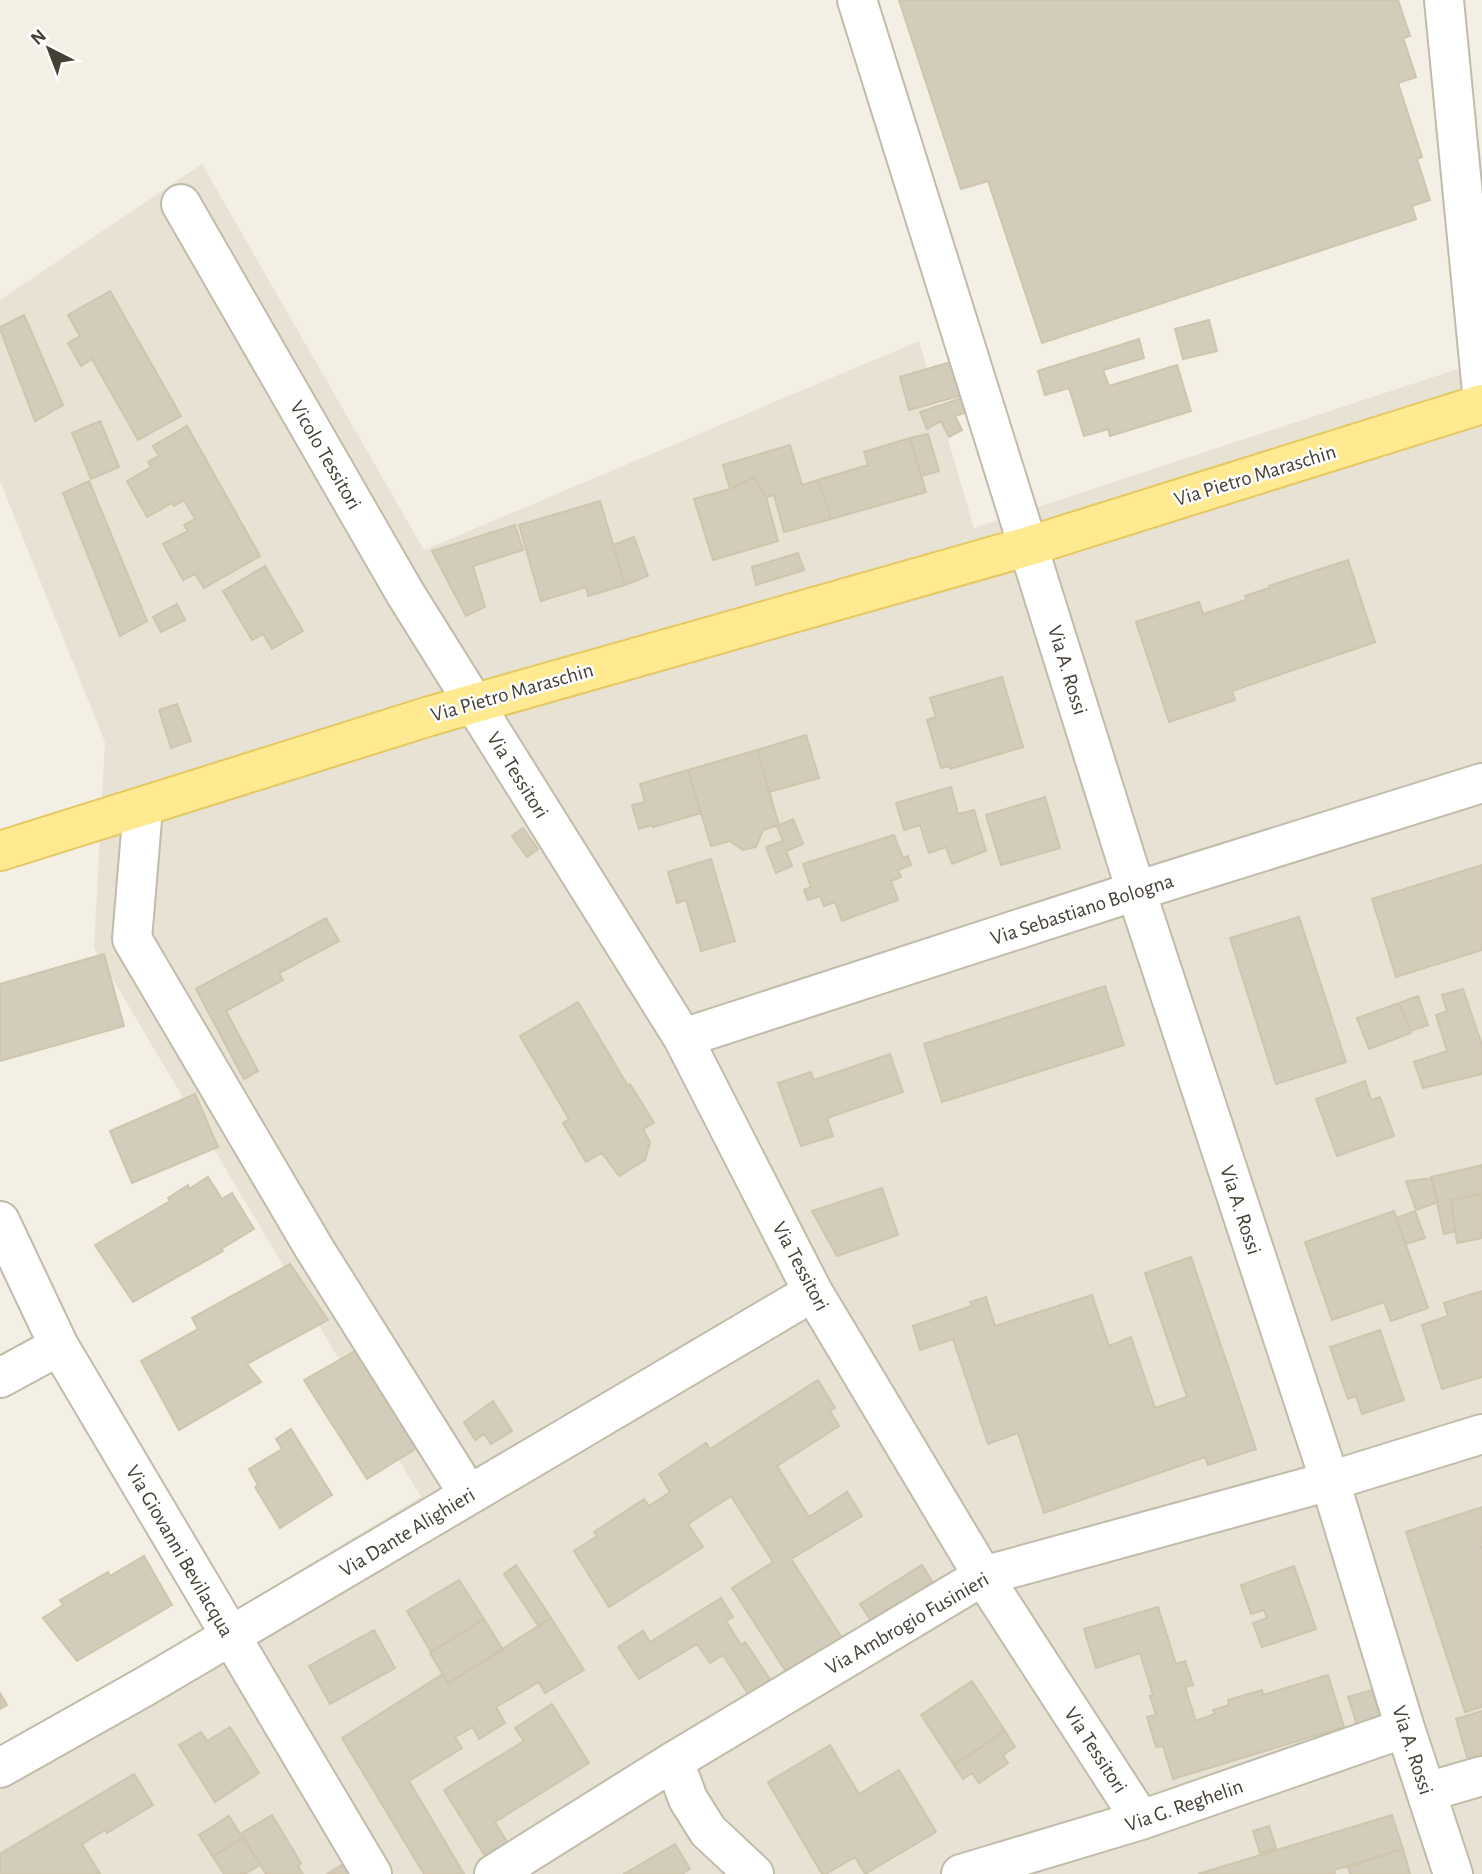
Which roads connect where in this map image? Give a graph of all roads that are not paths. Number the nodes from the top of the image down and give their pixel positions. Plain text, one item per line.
1 (857, 0) edge
2 (1444, 0) edge
3 (1472, 184) edge
4 (181, 204) dead end
5 (1482, 392) edge
6 (1482, 404) edge
7 (1029, 546) junction
8 (474, 704) junction
9 (1482, 783) edge
10 (143, 808) junction
11 (0, 851) edge
12 (1136, 891) junction
13 (682, 1038) junction
14 (0, 1221) edge
15 (813, 1292) junction
16 (59, 1346) junction
17 (0, 1378) edge
18 (1482, 1434) edge
19 (1330, 1481) junction
20 (469, 1495) junction
21 (983, 1576) junction
22 (230, 1637) junction
23 (1405, 1728) junction
24 (674, 1761) junction
25 (0, 1768) edge
26 (1482, 1776) edge
27 (1427, 1792) junction
28 (1141, 1820) junction
29 (372, 1874) edge
30 (494, 1874) edge
31 (754, 1874) edge
32 (961, 1874) edge
33 (1453, 1874) edge

1 - 7 street
2 - 3 street
3 - 5 street
4 - 8 street, Vicolo Tessitori
6 - 7 main road, Via Pietro Maraschin
7 - 8 main road, Via Pietro Maraschin
7 - 12 street, Via A. Rossi
8 - 10 main road, Via Pietro Maraschin
8 - 13 street, Via Tessitori
9 - 12 street, Via Sebastiano Bologna
10 - 11 main road, Via Pietro Maraschin
10 - 20 street
12 - 13 street, Via Sebastiano Bologna
12 - 19 street, Via A. Rossi
13 - 15 street, Via Tessitori
14 - 16 street, Via Giovanni Bevilacqua
15 - 20 street, Via Dante Alighieri
15 - 21 street, Via Tessitori
16 - 17 street
16 - 22 street, Via Giovanni Bevilacqua
18 - 19 street, Via Ambrogio Fusinieri
19 - 21 street, Via Ambrogio Fusinieri
19 - 23 street, Via A. Rossi
20 - 22 street, Via Dante Alighieri
21 - 24 street, Via Ambrogio Fusinieri
21 - 28 street, Via Tessitori
22 - 25 street, Via Dante Alighieri
22 - 29 street, Via Giovanni Bevilacqua
23 - 27 street, Via A. Rossi
23 - 28 street, Via G. Reghelin
24 - 30 street, Via Ambrogio Fusinieri
24 - 31 street
26 - 27 street
27 - 33 street, Via A. Rossi
28 - 32 street, Via G. Reghelin

